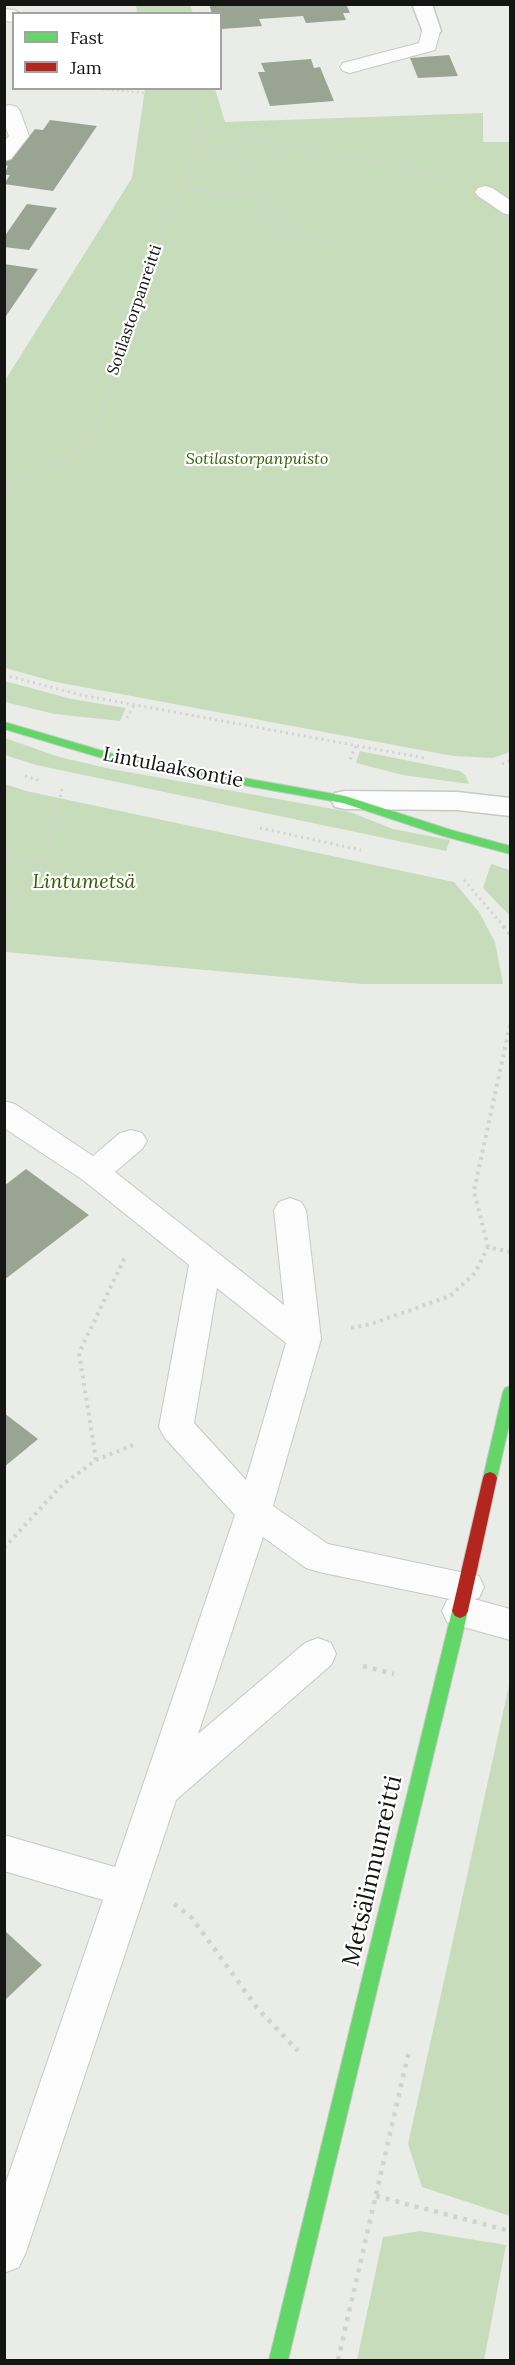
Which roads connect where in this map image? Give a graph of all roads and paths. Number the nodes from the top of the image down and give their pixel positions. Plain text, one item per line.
1 (422, 4) edge
2 (430, 31) joint
3 (350, 66) dead end
4 (111, 90) edge
5 (183, 90) edge
6 (195, 90) edge
7 (10, 111) dead end
8 (202, 129) junction
9 (200, 146) junction
10 (4, 155) edge
11 (184, 188) junction
12 (250, 192) junction
13 (485, 192) joint
14 (510, 209) edge
15 (342, 247) dead end
16 (4, 484) edge
17 (4, 675) edge
18 (134, 705) junction
19 (127, 718) dead end
20 (4, 725) edge
21 (356, 746) junction
22 (350, 760) dead end
23 (434, 760) dead end
24 (63, 785) dead end
25 (345, 800) junction
26 (510, 807) edge
27 (510, 850) edge
28 (4, 854) edge
29 (45, 864) junction
30 (456, 872) dead end
31 (4, 912) edge
32 (510, 934) edge
33 (510, 1025) edge
34 (4, 1112) edge
35 (130, 1141) dead end
36 (93, 1172) junction
37 (290, 1210) dead end
38 (146, 1213) junction
39 (488, 1247) junction
40 (510, 1252) edge
41 (206, 1261) junction
42 (304, 1339) junction
43 (510, 1392) edge
44 (176, 1427) junction
45 (96, 1460) junction
46 (254, 1512) junction
47 (4, 1548) edge
48 (463, 1599) junction
49 (510, 1624) edge
50 (318, 1654) dead end
51 (158, 1791) junction
52 (4, 1853) edge
53 (128, 1889) junction
54 (343, 2097) junction
55 (388, 2144) dead end
56 (510, 2231) edge
57 (4, 2252) edge
58 (278, 2361) edge
59 (338, 2361) edge

1 - 2 street
2 - 3 lane
4 - 5 path
6 - 8 path, Sotilastorpanreitti
7 - 10 lane
8 - 9 path, Sotilastorpanreitti
8 - 13 path
9 - 11 path, Sotilastorpanreitti
9 - 12 path
11 - 12 path
11 - 16 path, Sotilastorpanreitti
12 - 15 path
13 - 14 lane
17 - 18 path
18 - 19 path
18 - 21 path
20 - 25 street, Lintulaaksontie
21 - 22 path
21 - 23 path
24 - 29 path
25 - 26 street, Lintulaaksontie
25 - 27 street, Lintulaaksontie
28 - 29 path
29 - 31 path
30 - 32 path
33 - 39 path
34 - 36 lane
35 - 36 lane
36 - 38 lane
37 - 42 lane
38 - 41 lane
38 - 45 path
39 - 40 path
39 - 42 path
41 - 42 lane
41 - 44 lane
42 - 46 lane
43 - 48 street, Metsälinnunreitti
44 - 45 path
44 - 46 lane
45 - 47 path
46 - 48 lane
46 - 51 lane
48 - 49 lane
48 - 54 street, Metsälinnunreitti
50 - 51 lane
51 - 53 lane
52 - 53 lane
53 - 54 path
53 - 57 lane
54 - 55 path
54 - 58 street, Metsälinnunreitti
56 - 59 path

